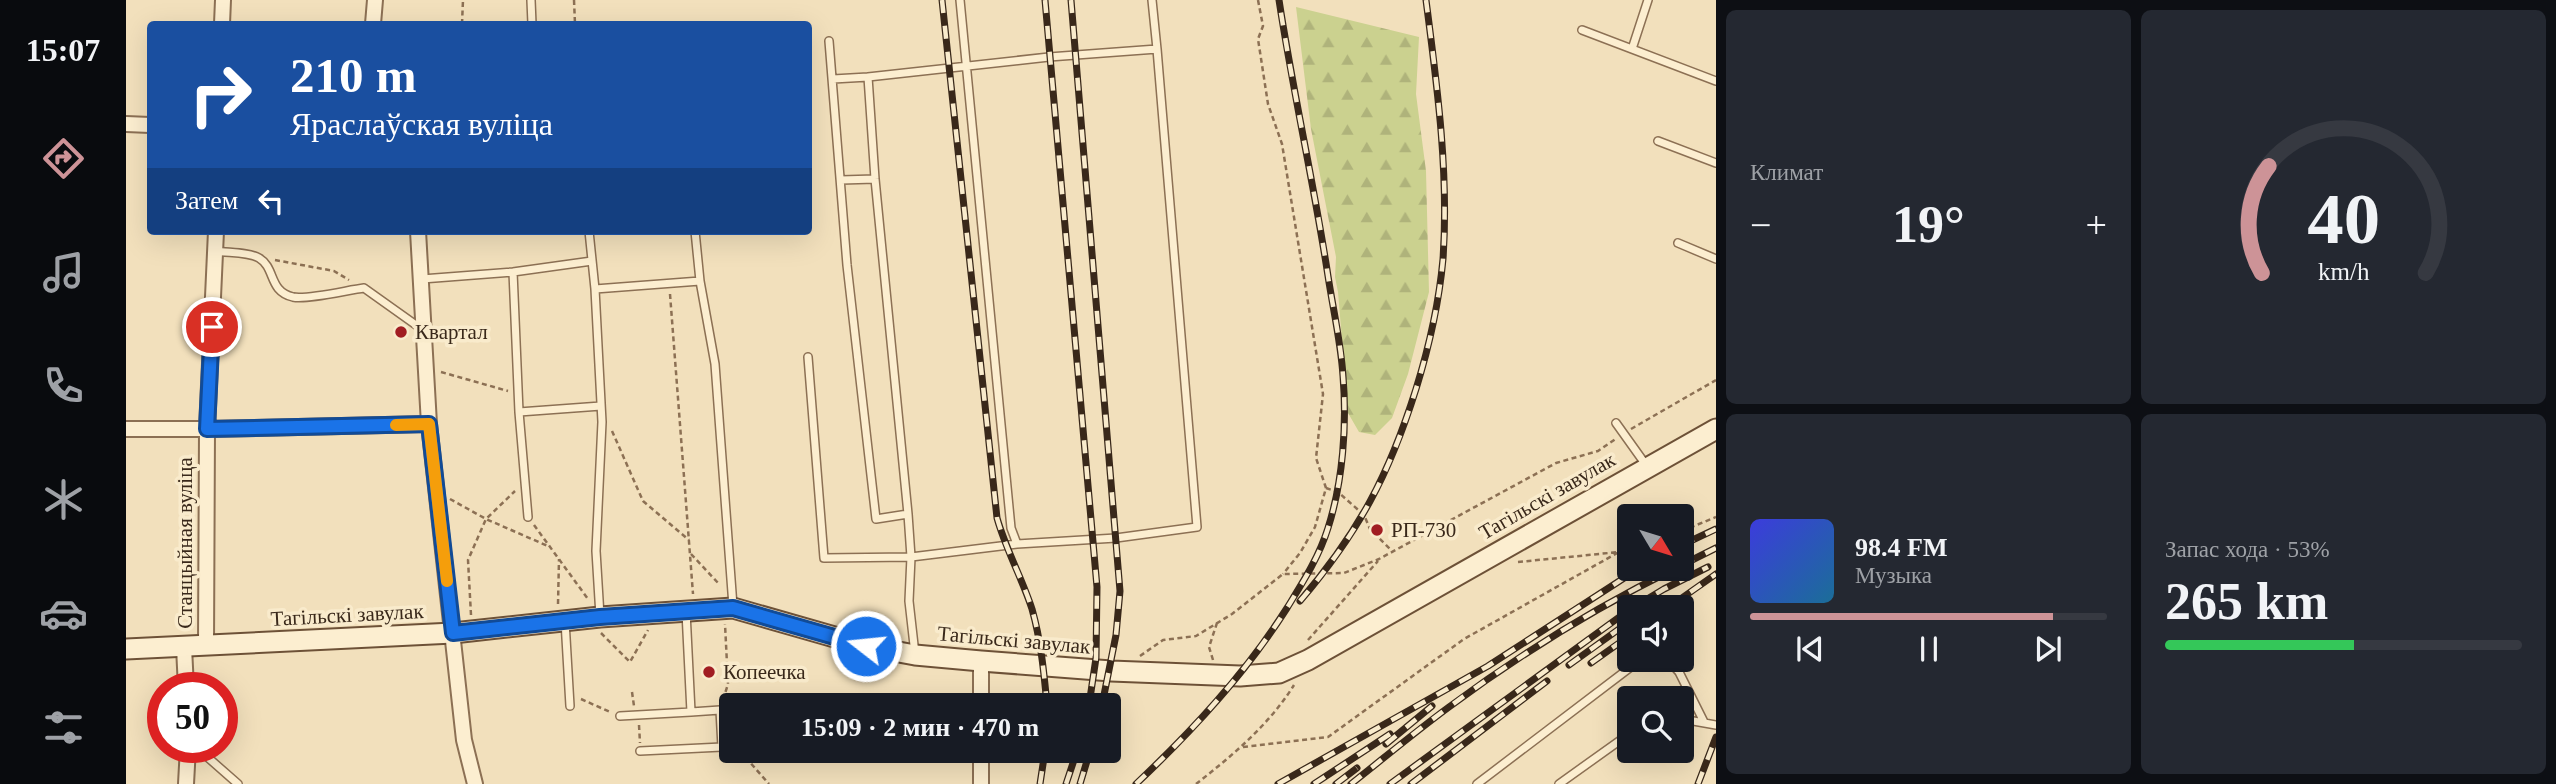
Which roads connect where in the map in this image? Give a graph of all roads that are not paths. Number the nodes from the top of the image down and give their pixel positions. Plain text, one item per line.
1 (223, 0) edge
2 (375, 0) edge
3 (531, 0) edge
4 (960, 0) edge
5 (1152, 0) edge
6 (1648, 0) edge
7 (222, 21) edge
8 (373, 21) edge
9 (532, 21) edge
10 (1582, 30) dead end
11 (829, 41) dead end
12 (1157, 48) junction
13 (1632, 49) junction
14 (968, 68) junction
15 (868, 77) junction
16 (833, 79) junction
17 (1716, 81) edge
18 (126, 124) edge
19 (147, 125) edge
20 (1658, 141) dead end
21 (1716, 163) edge
22 (875, 179) junction
23 (841, 180) junction
24 (216, 235) edge
25 (418, 235) edge
26 (589, 235) edge
27 (695, 235) edge
28 (1678, 243) dead end
29 (215, 251) junction
30 (1716, 259) edge
31 (592, 261) junction
32 (513, 272) junction
33 (422, 279) junction
34 (700, 281) junction
35 (595, 289) junction
36 (424, 331) junction
37 (808, 357) dead end
38 (601, 406) junction
39 (519, 412) junction
40 (1616, 423) dead end
41 (429, 424) junction
42 (126, 429) edge
43 (207, 429) junction
44 (1716, 429) edge
45 (1647, 466) junction
46 (908, 514) junction
47 (528, 517) road end
48 (1017, 544) junction
49 (911, 557) junction
50 (729, 605) junction
51 (690, 611) junction
52 (562, 621) junction
53 (599, 624) junction
54 (453, 633) junction
55 (206, 646) junction
56 (184, 647) junction
57 (126, 649) edge
58 (915, 655) junction
59 (981, 661) junction
60 (185, 672) edge
61 (1624, 672) edge
62 (1679, 672) edge
63 (981, 693) edge
64 (570, 706) dead end
65 (691, 712) junction
66 (620, 716) road end
67 (1694, 721) edge
68 (1704, 722) junction
69 (1716, 725) edge
70 (1617, 743) edge
71 (640, 751) road end
72 (187, 763) edge
73 (214, 763) edge
74 (981, 763) edge
75 (186, 784) edge
76 (238, 784) edge
77 (475, 784) edge
78 (981, 784) edge
79 (1477, 784) edge
80 (1559, 784) edge

1 - 7 street
2 - 8 street
3 - 9 lane
4 - 14 lane
5 - 12 lane
6 - 13 lane
10 - 13 lane
11 - 16 lane
12 - 14 lane
12 - 48 lane
13 - 17 lane
14 - 15 lane
14 - 48 lane
15 - 16 lane
15 - 22 lane
16 - 23 lane
18 - 19 street
20 - 21 lane
22 - 23 lane
22 - 46 lane
23 - 46 lane
24 - 29 street, Станцыйная вуліца
25 - 33 street
26 - 31 lane
27 - 34 lane
28 - 30 lane
29 - 36 lane
29 - 43 street, Станцыйная вуліца
31 - 32 lane
31 - 35 lane
32 - 33 lane
32 - 39 lane
33 - 36 street
34 - 35 lane
34 - 50 lane
35 - 38 lane
36 - 41 street
37 - 49 lane
38 - 39 lane
38 - 53 lane
39 - 47 lane
40 - 45 lane
41 - 43 street
41 - 54 street
42 - 43 street
43 - 55 street, Станцыйная вуліца
44 - 45 main road, Тагільскі завулак
45 - 59 main road, Тагільскі завулак
46 - 49 lane
48 - 49 lane
49 - 58 lane
50 - 51 main road, Тагільскі завулак
50 - 58 main road, Тагільскі завулак
51 - 53 main road, Тагільскі завулак
51 - 65 lane
52 - 53 main road, Тагільскі завулак
52 - 54 main road, Тагільскі завулак
52 - 64 lane
54 - 55 main road, Тагільскі завулак
54 - 77 street
55 - 56 main road, Тагільскі завулак
56 - 57 main road, Тагільскі завулак
56 - 60 street, Станцыйная вуліца
58 - 59 main road, Тагільскі завулак
59 - 63 street
61 - 79 lane
62 - 68 lane
65 - 66 lane
65 - 71 lane
67 - 68 lane
68 - 69 lane
70 - 80 lane
72 - 75 street
73 - 76 lane
74 - 78 street

